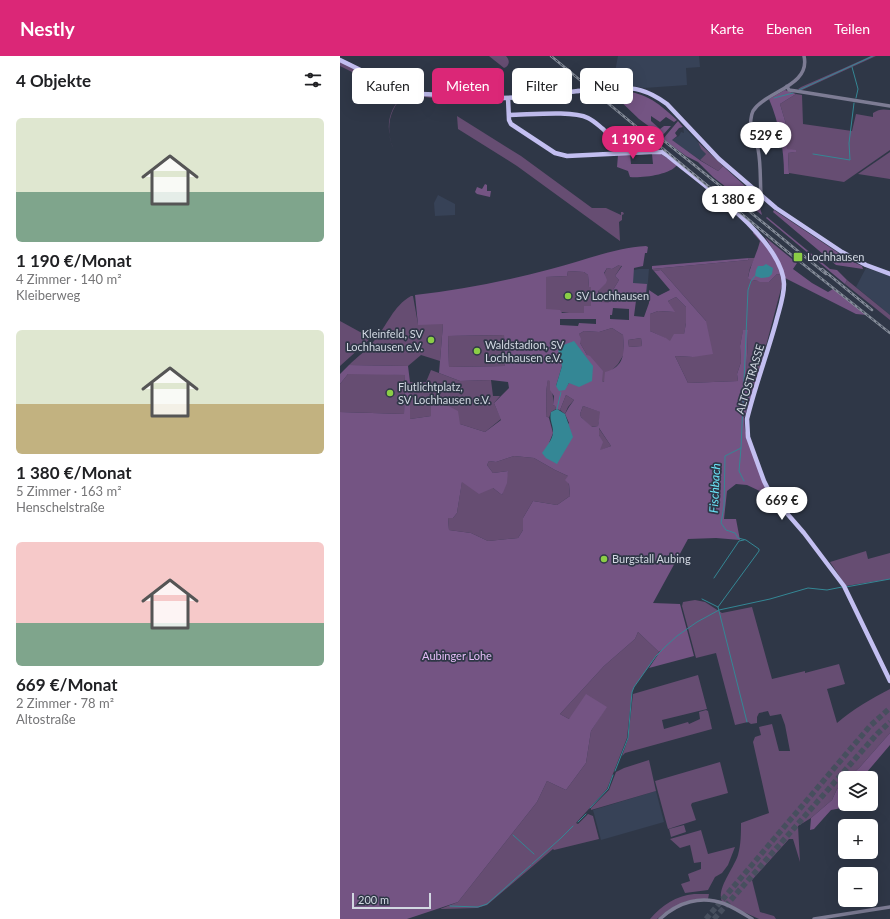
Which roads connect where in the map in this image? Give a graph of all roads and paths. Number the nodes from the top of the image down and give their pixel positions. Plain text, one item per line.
1 (804, 56) edge
2 (340, 60) edge
3 (787, 86) junction
4 (508, 98) junction
5 (890, 106) edge
6 (509, 115) junction
7 (616, 152) junction
8 (760, 186) junction
9 (753, 189) junction
10 (761, 195) junction
11 (890, 274) edge
12 (890, 681) edge
13 (890, 907) edge
14 (660, 919) edge
15 (752, 919) edge
16 (814, 919) edge

1 - 3 street
2 - 4 main road
3 - 5 street
3 - 8 street
4 - 6 main road
4 - 9 main road, bridge
6 - 7 main road
6 - 7 main road
7 - 12 main road, ALTOSTRASSE
8 - 9 street
8 - 10 street
9 - 10 main road
10 - 11 main road
13 - 16 street
14 - 15 street

